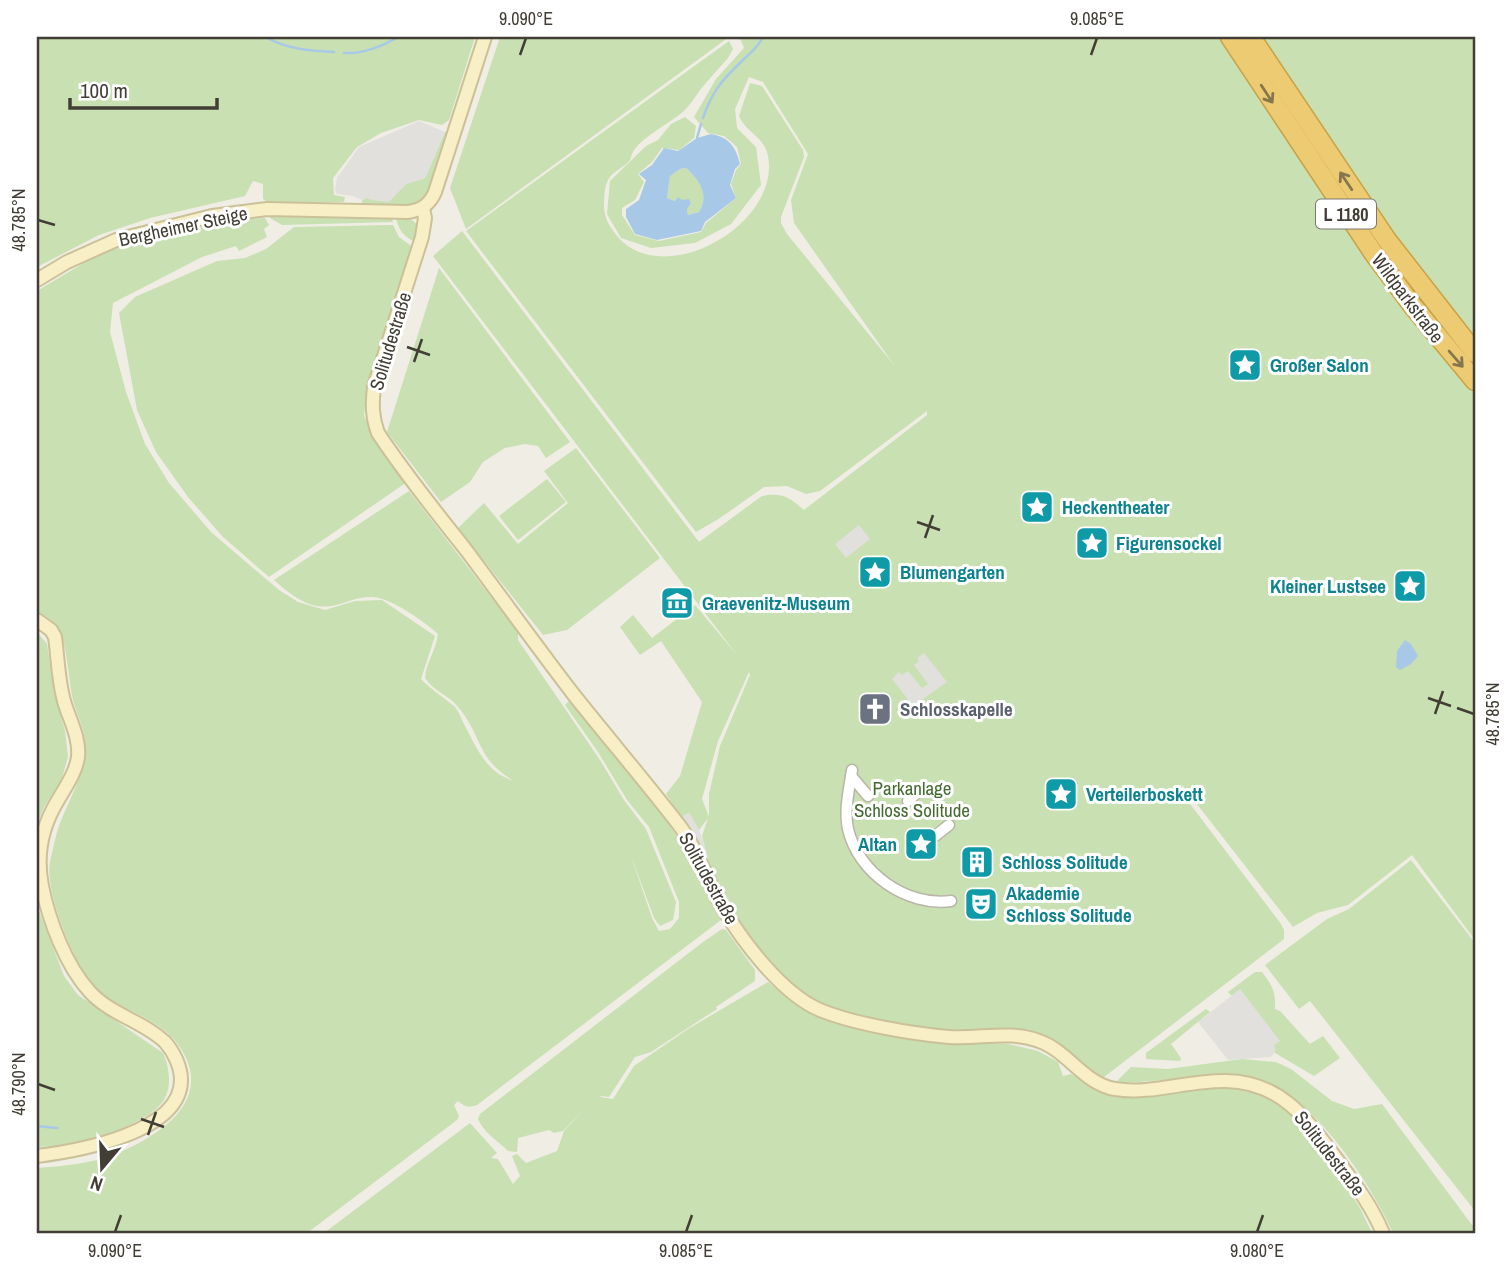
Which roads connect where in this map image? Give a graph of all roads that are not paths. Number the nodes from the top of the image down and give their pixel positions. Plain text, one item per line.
1 (485, 37) edge
2 (1230, 37) edge
3 (1251, 37) edge
4 (423, 208) junction
5 (37, 281) edge
6 (1475, 353) edge
7 (1475, 381) edge
8 (37, 620) edge
9 (920, 790) dead end
10 (868, 796) dead end
11 (908, 801) dead end
12 (949, 825) dead end
13 (935, 836) dead end
14 (951, 901) dead end
15 (37, 1156) edge
16 (1382, 1233) edge

1 - 4 street
2 -> 7 highway, Wildparkstraße / L 1180
6 -> 3 highway, Wildparkstraße / L 1180
4 - 5 street, Bergheimer Steige
4 - 16 street, Solitudestraße
8 - 15 street
9 - 11 street
10 - 14 street
12 - 13 street

